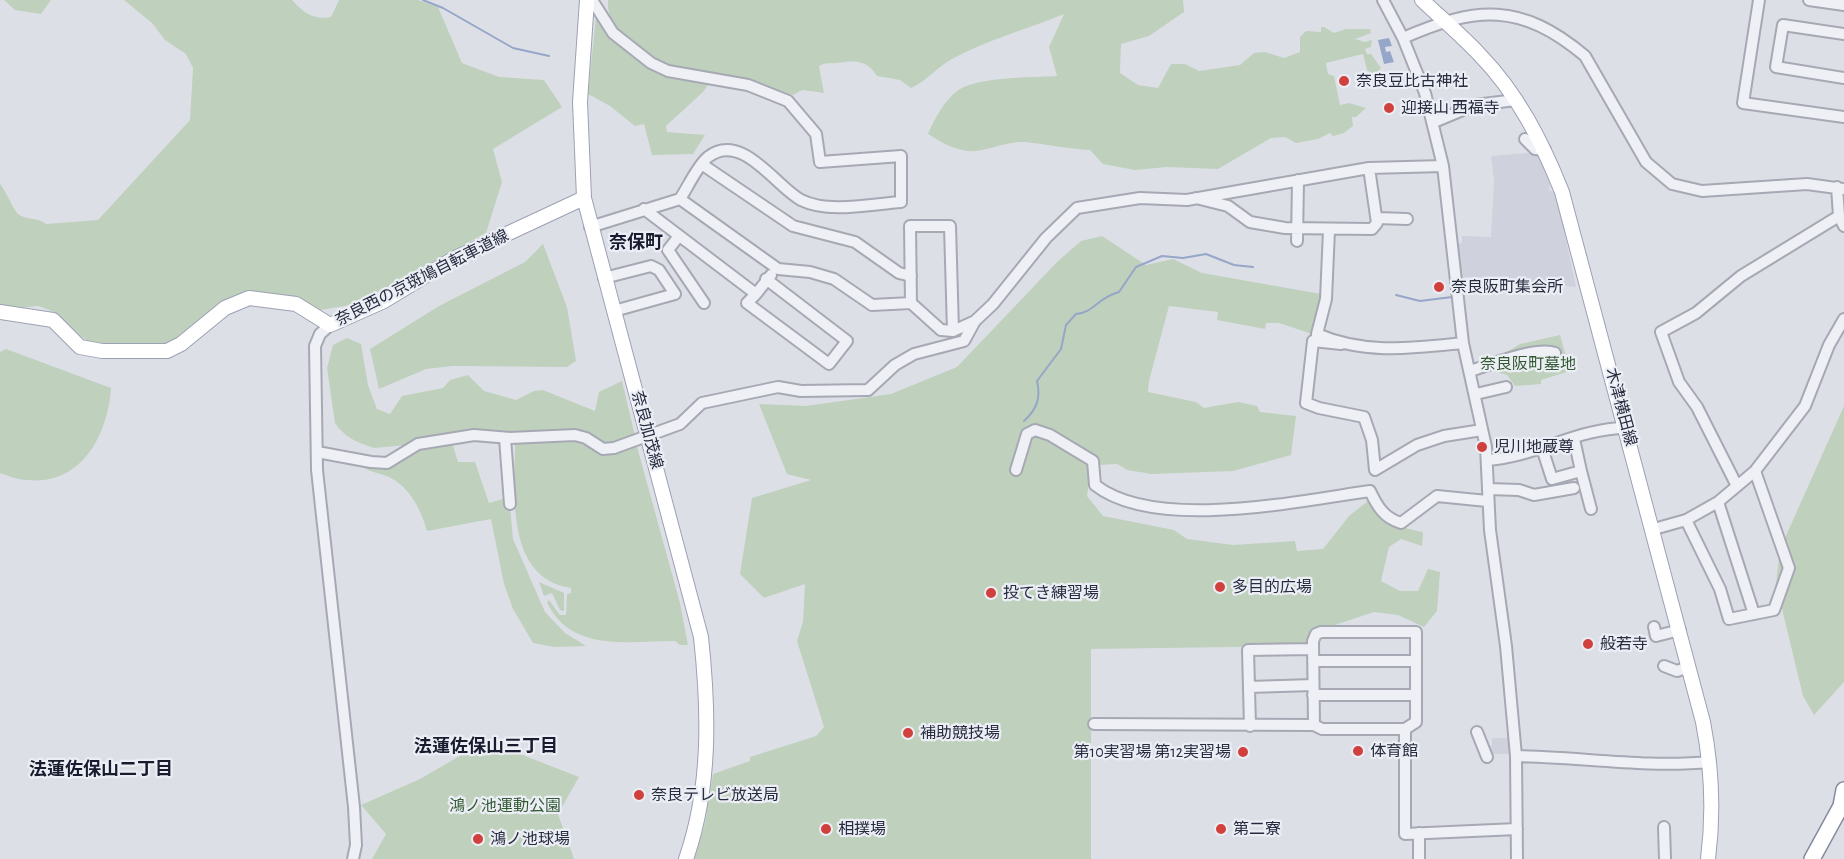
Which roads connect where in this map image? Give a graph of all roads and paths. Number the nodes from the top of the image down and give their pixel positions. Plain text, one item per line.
1 (587, 0) edge
2 (592, 0) edge
3 (1383, 0) edge
4 (1422, 0) edge
5 (1759, 0) edge
6 (1809, 0) edge
7 (1844, 5) edge
8 (1443, 21) junction
9 (1844, 34) edge
10 (1403, 38) junction
11 (1844, 78) edge
12 (1516, 100) junction
13 (1844, 117) edge
14 (1434, 122) junction
15 (1525, 139) dead end
16 (1545, 150) junction
17 (703, 165) junction
18 (1443, 166) junction
19 (1370, 168) junction
20 (1298, 180) junction
21 (1841, 188) edge
22 (584, 198) junction
23 (1196, 198) junction
24 (680, 199) junction
25 (644, 209) junction
26 (1377, 218) junction
27 (1407, 219) dead end
28 (1842, 221) edge
29 (591, 227) junction
30 (1298, 228) junction
31 (1329, 230) junction
32 (679, 236) junction
33 (1297, 241) dead end
34 (778, 269) junction
35 (911, 276) junction
36 (604, 278) junction
37 (766, 279) junction
38 (756, 294) junction
39 (704, 303) dead end
40 (911, 303) junction
41 (614, 311) junction
42 (0, 312) edge
43 (1844, 318) edge
44 (975, 321) junction
45 (330, 325) junction
46 (953, 331) junction
47 (1463, 343) junction
48 (1341, 344) junction
49 (1555, 353) dead end
50 (1470, 371) junction
51 (1506, 387) dead end
52 (1476, 394) junction
53 (1626, 428) junction
54 (1482, 430) junction
55 (505, 438) junction
56 (1574, 439) junction
57 (1542, 448) junction
58 (317, 452) junction
59 (1487, 460) junction
60 (1016, 470) dead end
61 (1374, 470) junction
62 (1581, 471) junction
63 (1755, 471) junction
64 (1737, 486) junction
65 (1574, 488) dead end
66 (1488, 489) junction
67 (1371, 491) junction
68 (1487, 501) junction
69 (1718, 502) junction
70 (510, 504) dead end
71 (1591, 509) dead end
72 (1686, 520) junction
73 (1654, 530) junction
74 (1754, 614) junction
75 (1654, 627) dead end
76 (1680, 630) junction
77 (1313, 649) junction
78 (1313, 661) junction
79 (1416, 661) junction
80 (1664, 666) dead end
81 (1689, 667) junction
82 (1249, 687) junction
83 (1313, 690) junction
84 (1416, 695) junction
85 (1094, 724) dead end
86 (1314, 725) junction
87 (1250, 726) junction
88 (1405, 729) junction
89 (1477, 732) dead end
90 (1516, 756) junction
91 (1487, 757) dead end
92 (1710, 762) junction
93 (1844, 790) edge
94 (1664, 827) dead end
95 (1517, 829) junction
96 (1418, 833) junction
97 (353, 859) edge
98 (686, 859) edge
99 (1419, 859) edge
100 (1517, 859) edge
101 (1665, 859) edge
102 (1708, 859) edge
103 (1812, 859) edge

1 - 22 main road, 奈良加茂線
2 - 17 street
3 - 10 street
4 - 8 main road, 木津横田線
5 - 13 street
6 - 7 street
8 - 10 street
8 - 12 main road, 木津横田線
8 - 21 street
9 - 11 street
10 - 14 street
12 - 14 street
12 - 16 main road, 木津横田線
14 - 18 street
15 - 16 street
16 - 53 main road, 木津横田線
17 - 24 street
17 - 35 street
18 - 19 street
18 - 47 street
19 - 20 street
19 - 26 street
20 - 23 street
20 - 30 street
21 - 28 street
22 - 29 main road, 奈良加茂線
22 - 45 main road, 奈良西の京斑鳩自転車道線
23 - 30 street
23 - 44 street
24 - 25 street
24 - 34 street
25 - 29 street
25 - 32 street
26 - 27 street
26 - 31 street
28 - 64 street
29 - 36 main road, 奈良加茂線
30 - 31 street
30 - 33 street
31 - 48 street
32 - 38 street
32 - 39 street
34 - 37 street
34 - 40 street
35 - 40 street
35 - 46 street
36 - 41 main road, 奈良加茂線
36 - 41 street
37 - 38 street
37 - 38 street
40 - 46 street
41 - 98 main road, 奈良加茂線
42 - 45 main road, 奈良西の京斑鳩自転車道線
43 - 63 street
44 - 46 street
44 - 55 street, bridge
45 - 58 street
47 - 48 street
47 - 50 street
48 - 61 street
49 - 50 street
50 - 52 street
51 - 52 street
52 - 54 street
53 - 56 street
53 - 73 main road, 木津横田線
54 - 59 street
54 - 61 street
55 - 58 street
55 - 70 street
56 - 57 street
56 - 62 street
57 - 59 street
57 - 62 street
58 - 97 street
59 - 66 street
60 - 67 street
61 - 67 street
62 - 71 street
63 - 64 street
63 - 74 street
64 - 69 street
65 - 66 street
66 - 68 street
67 - 68 street
68 - 90 street
69 - 72 street
69 - 74 street
72 - 73 street
72 - 74 street
73 - 76 main road, 木津横田線
75 - 76 street
76 - 81 main road, 木津横田線
77 - 78 street
77 - 79 street
77 - 82 street
78 - 79 street
78 - 83 street
79 - 84 street
80 - 81 street
81 - 92 main road, 木津横田線
82 - 83 street
82 - 87 street
83 - 84 street
83 - 86 street
84 - 88 street
85 - 87 street
86 - 87 street
86 - 88 street
88 - 96 street
89 - 91 street
90 - 92 street
90 - 95 street
92 - 102 main road, 木津横田線
93 - 103 highway
94 - 101 street
95 - 96 street
95 - 100 street
96 - 99 street

